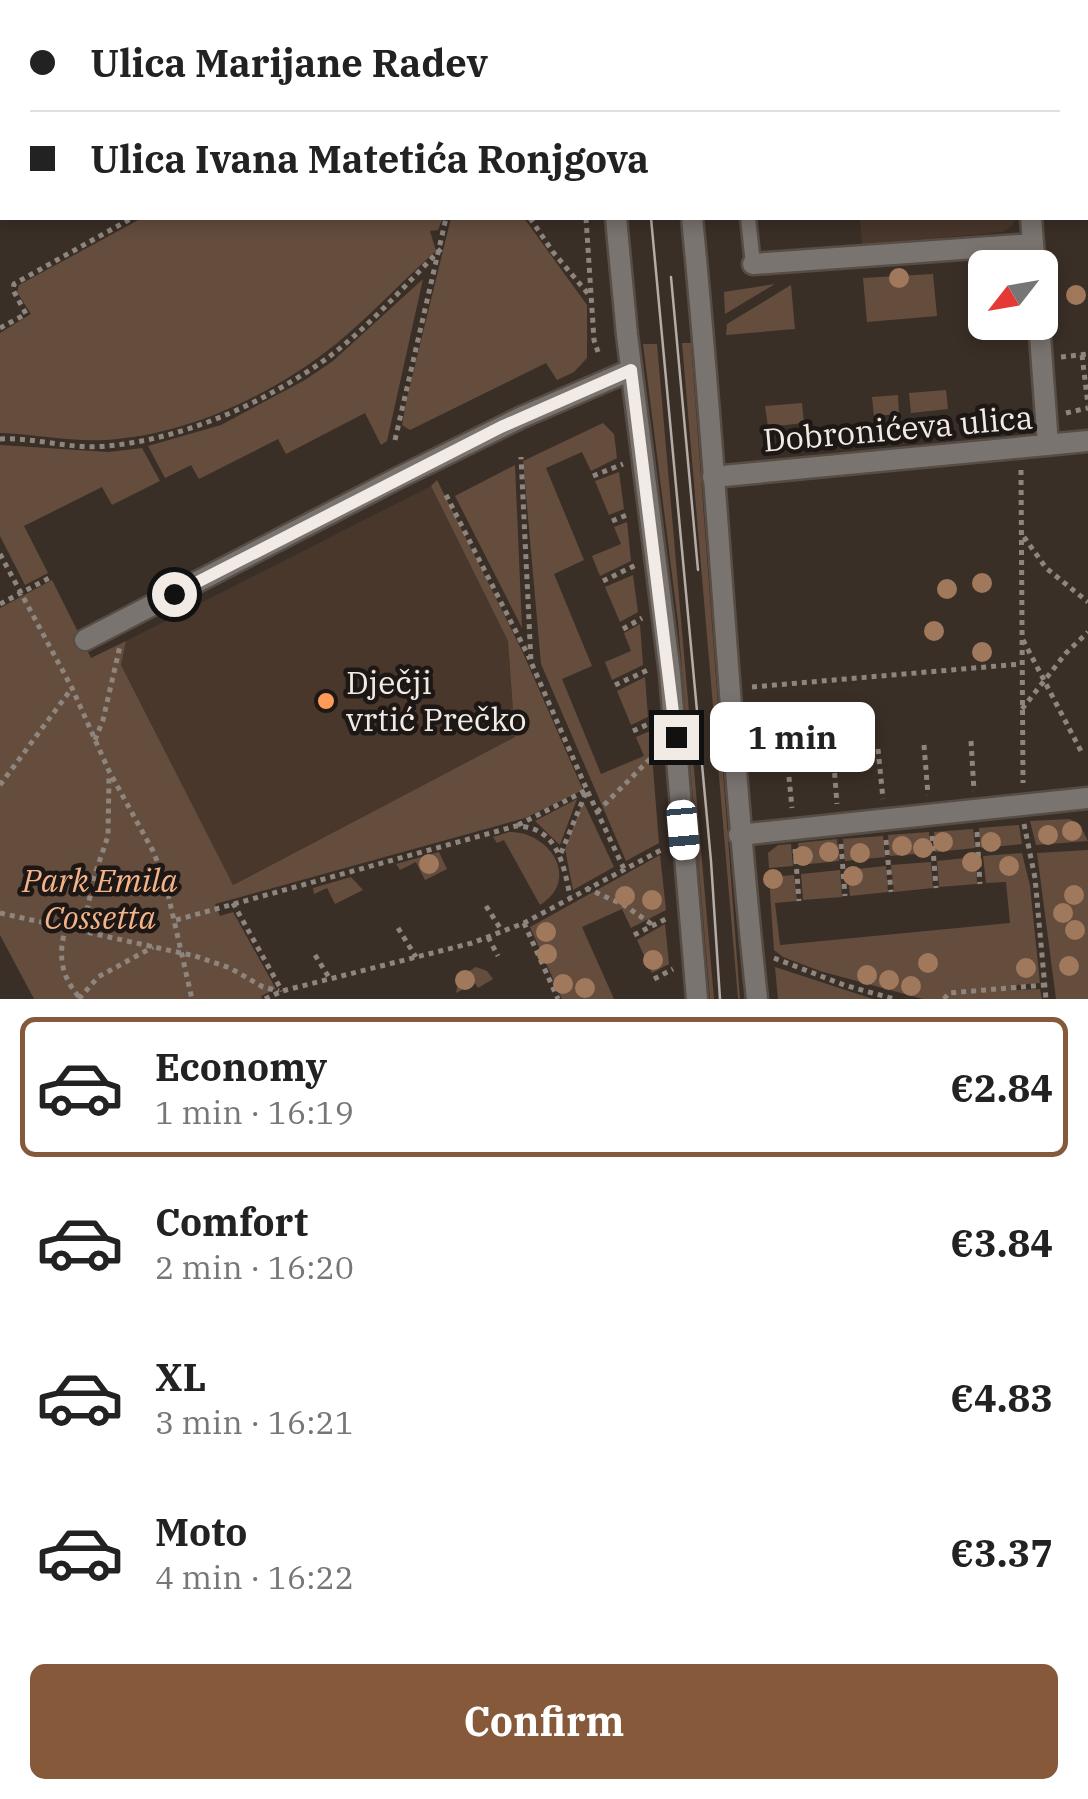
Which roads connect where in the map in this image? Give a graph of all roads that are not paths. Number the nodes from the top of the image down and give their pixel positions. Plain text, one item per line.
1 (616, 220) edge
2 (692, 220) edge
3 (748, 220) edge
4 (1031, 220) edge
5 (1034, 244) junction
6 (1034, 250) edge
7 (754, 264) joint
8 (1040, 340) edge
9 (631, 370) junction
10 (1088, 441) edge
11 (1048, 445) junction
12 (713, 477) junction
13 (85, 640) dead end
14 (1088, 798) edge
15 (739, 835) junction
16 (697, 999) edge
17 (757, 999) edge

1 - 9 street
2 - 12 street
3 - 7 lane
4 - 5 street
5 - 6 street
5 - 7 street
8 - 11 street
9 - 13 street
9 - 16 street
10 - 11 street, Dobronićeva ulica
11 - 12 street, Dobronićeva ulica
12 - 15 street
14 - 15 street
15 - 17 street

